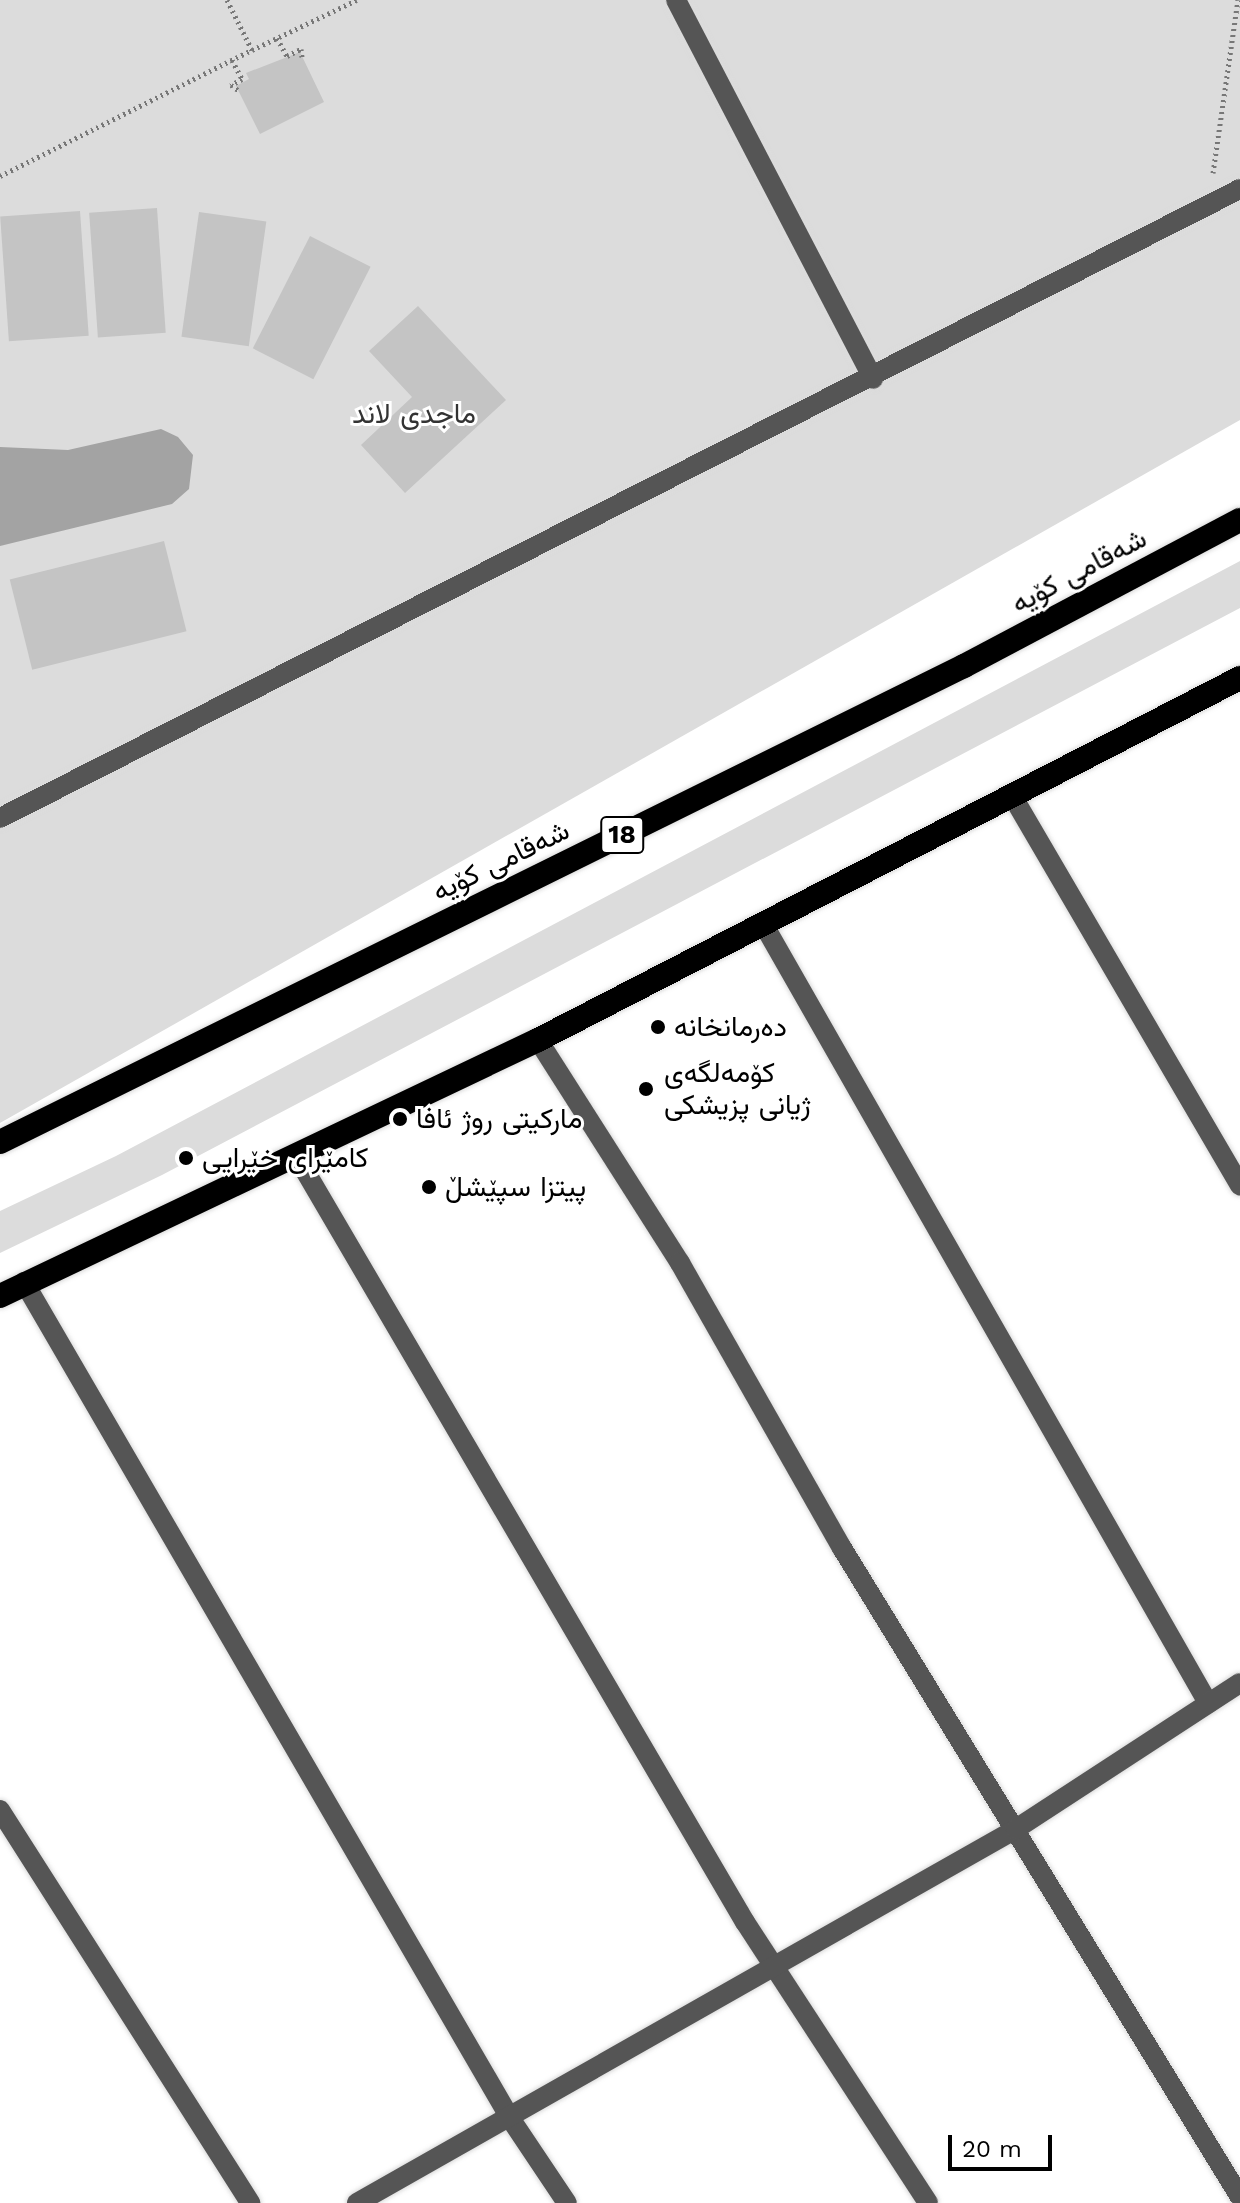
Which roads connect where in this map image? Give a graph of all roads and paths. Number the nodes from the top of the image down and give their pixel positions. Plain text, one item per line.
1 (227, 0) edge
2 (357, 0) edge
3 (676, 0) edge
4 (1238, 0) edge
5 (277, 38) junction
6 (252, 50) junction
7 (302, 57) dead end
8 (232, 60) junction
9 (238, 90) dead end
10 (1212, 174) dead end
11 (0, 176) edge
12 (1240, 189) edge
13 (873, 379) junction
14 (1240, 520) edge
15 (1240, 678) edge
16 (1013, 797) junction
17 (0, 818) edge
18 (765, 927) junction
19 (538, 1040) junction
20 (0, 1142) edge
21 (297, 1157) junction
22 (1240, 1186) edge
23 (24, 1282) junction
24 (0, 1296) edge
25 (1240, 1683) edge
26 (1208, 1703) junction
27 (0, 1810) edge
28 (1016, 1829) junction
29 (777, 1968) junction
30 (510, 2118) junction
31 (1240, 2197) edge
32 (250, 2203) edge
33 (357, 2203) edge
34 (567, 2203) edge
35 (928, 2203) edge

1 - 6 path
2 - 5 path
3 - 13 street
4 - 10 path
5 - 6 path
5 - 7 path
6 - 8 path
8 - 9 path
8 - 11 path
12 - 13 street
13 - 17 street
14 - 20 highway, شەقامی کۆیە / 18
15 - 16 highway
16 - 18 highway
16 - 22 street
18 - 19 highway
18 - 26 street
19 - 21 highway
19 - 28 street
21 - 23 highway
21 - 29 street
23 - 24 highway
23 - 30 street
25 - 26 street
26 - 28 street
27 - 32 street
28 - 29 street
28 - 31 street
29 - 30 street
29 - 35 street
30 - 33 street
30 - 34 street

